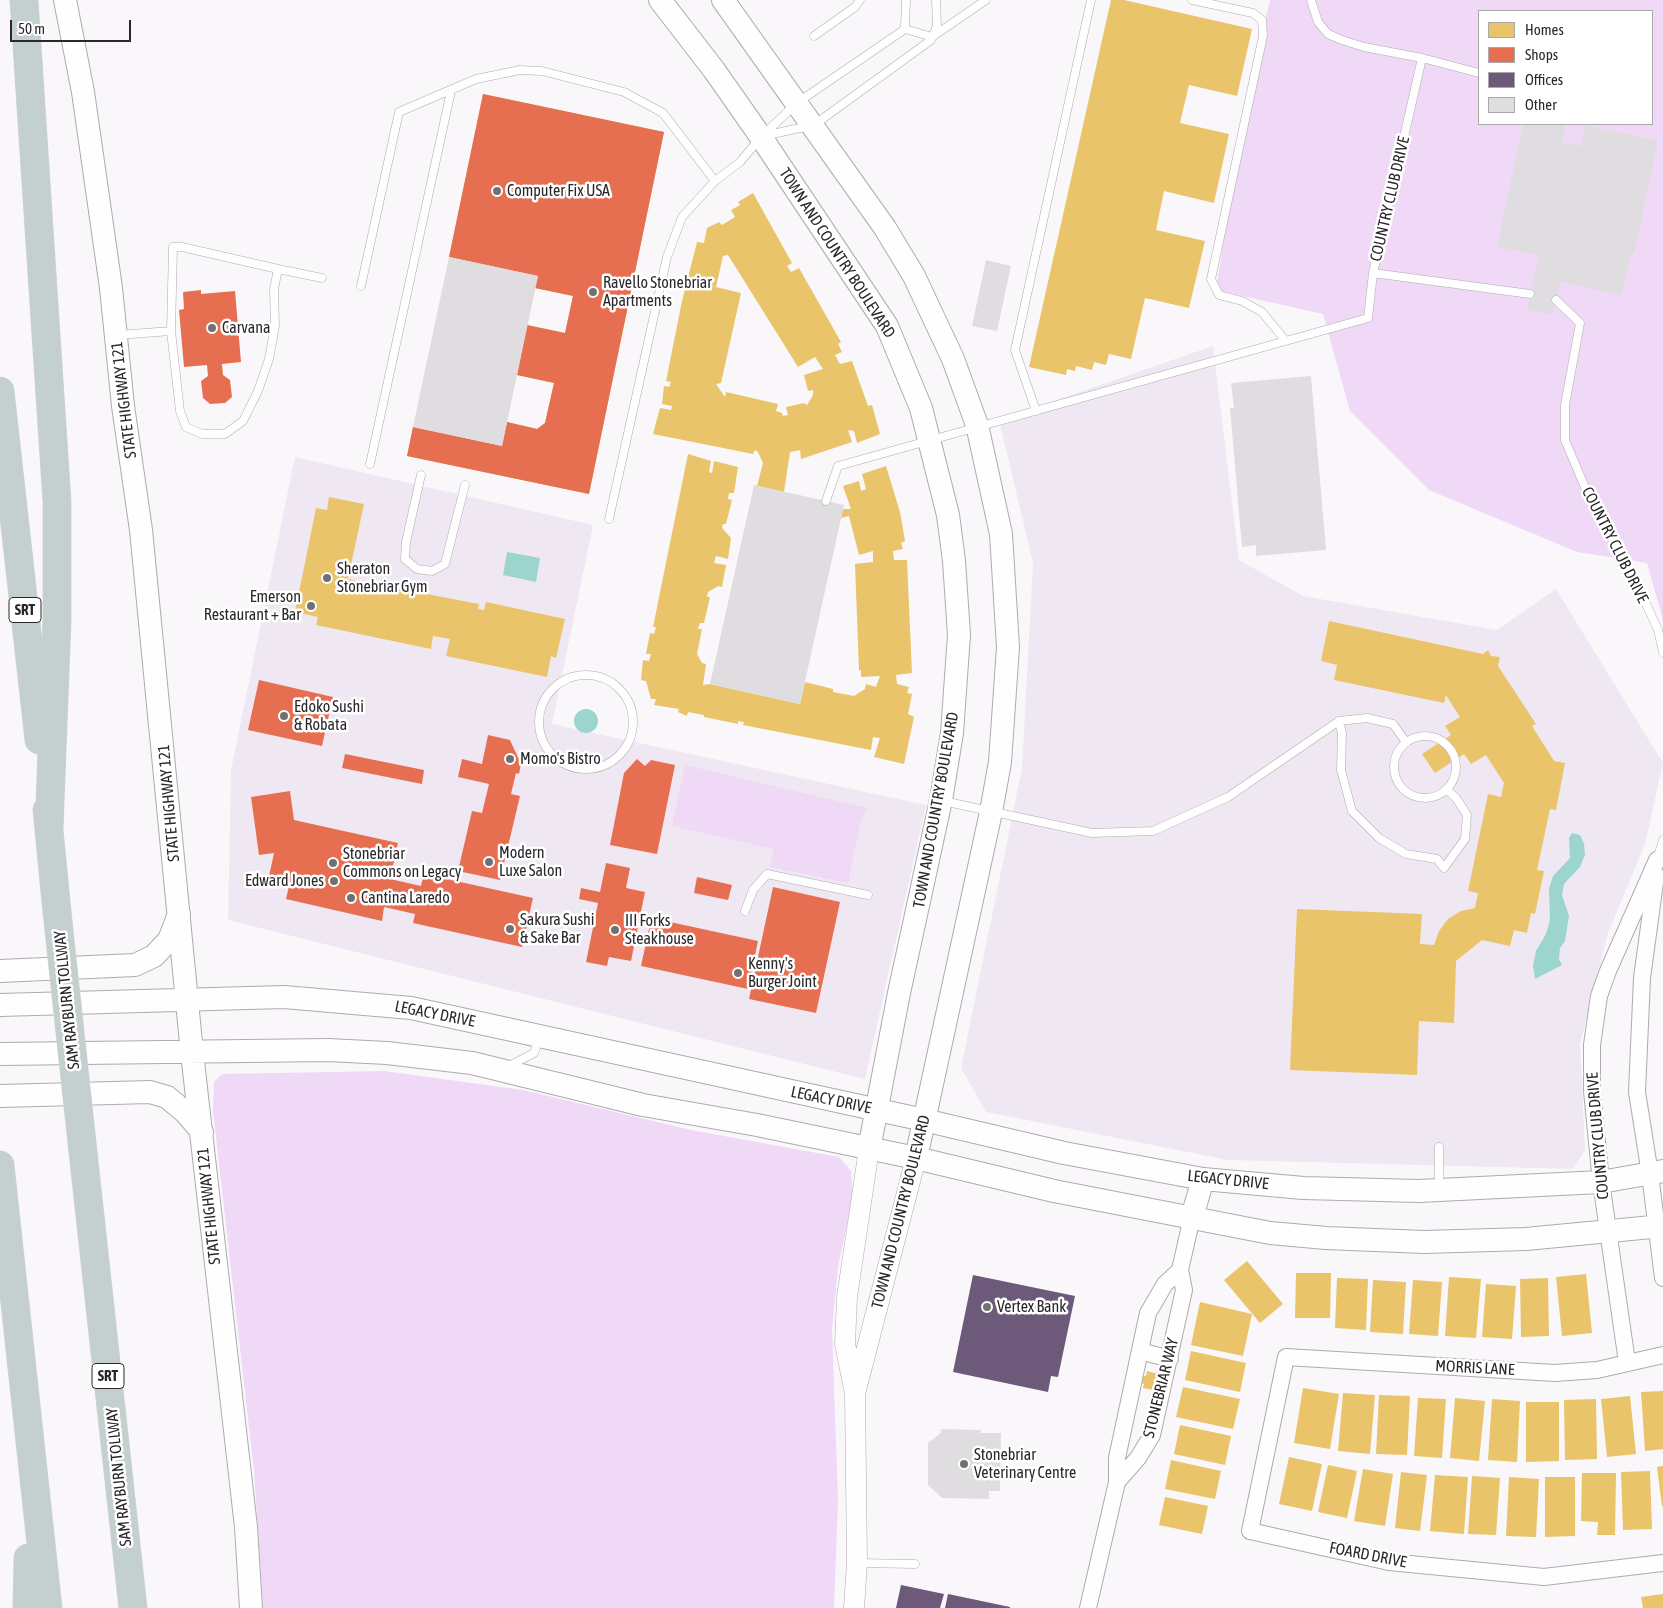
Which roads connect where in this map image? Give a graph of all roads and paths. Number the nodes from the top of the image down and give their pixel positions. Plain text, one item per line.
1 (24, 0) edge
2 (66, 0) edge
3 (660, 0) edge
4 (723, 0) edge
5 (860, 0) edge
6 (906, 0) edge
7 (936, 0) edge
8 (986, 0) edge
9 (1091, 0) edge
10 (1192, 0) edge
11 (1311, 0) edge
12 (905, 29) junction
13 (814, 36) dead end
14 (932, 37) junction
15 (1422, 58) junction
16 (1478, 73) edge
17 (451, 91) junction
18 (797, 102) junction
19 (814, 125) junction
20 (761, 137) junction
21 (715, 181) junction
22 (278, 269) junction
23 (1373, 273) junction
24 (322, 278) dead end
25 (361, 286) dead end
26 (1530, 294) dead end
27 (1556, 300) dead end
28 (171, 331) junction
29 (116, 335) junction
30 (1285, 340) junction
31 (0, 391) edge
32 (1036, 411) junction
33 (977, 426) junction
34 (930, 439) junction
35 (370, 464) dead end
36 (421, 475) dead end
37 (464, 485) dead end
38 (826, 501) dead end
39 (609, 519) dead end
40 (1663, 652) edge
41 (1340, 721) junction
42 (633, 732) joint
43 (1406, 742) junction
44 (1446, 789) junction
45 (941, 800) junction
46 (991, 812) junction
47 (49, 828) junction
48 (1663, 840) edge
49 (1657, 860) junction
50 (868, 896) dead end
51 (745, 911) dead end
52 (180, 913) junction
53 (0, 970) edge
54 (188, 999) junction
55 (0, 1005) edge
56 (540, 1037) junction
57 (192, 1053) junction
58 (0, 1054) edge
59 (472, 1063) junction
60 (0, 1096) edge
61 (877, 1110) junction
62 (924, 1120) junction
63 (202, 1132) junction
64 (1439, 1146) dead end
65 (869, 1149) junction
66 (916, 1158) junction
67 (0, 1165) edge
68 (1657, 1172) edge
69 (1203, 1179) junction
70 (1600, 1182) junction
71 (1438, 1190) junction
72 (1192, 1218) junction
73 (1660, 1226) edge
74 (1609, 1232) junction
75 (1180, 1270) junction
76 (1663, 1278) edge
77 (1140, 1351) junction
78 (1663, 1355) edge
79 (1286, 1357) joint
80 (1170, 1358) junction
81 (1627, 1362) junction
82 (855, 1394) junction
83 (30, 1446) junction
84 (1117, 1482) junction
85 (857, 1563) junction
86 (1663, 1563) edge
87 (915, 1564) dead end
88 (27, 1608) edge
89 (48, 1608) edge
90 (133, 1608) edge
91 (251, 1608) edge
92 (854, 1608) edge
93 (1088, 1608) edge

1 - 47 highway
2 - 29 main road, STATE HIGHWAY 121
3 - 20 main road, TOWN AND COUNTRY BOULEVARD
4 - 18 main road, TOWN AND COUNTRY BOULEVARD
5 - 13 lane
6 - 12 lane
7 - 14 lane
8 - 14 lane
9 - 32 lane
10 - 30 lane
11 - 15 lane
12 - 14 lane
12 - 18 lane
14 - 19 lane
15 - 16 lane
15 - 23 lane, COUNTRY CLUB DRIVE
17 - 21 lane
17 - 25 lane
17 - 35 lane
18 - 19 main road, TOWN AND COUNTRY BOULEVARD
18 - 20 lane
19 - 20 lane
19 - 33 main road, TOWN AND COUNTRY BOULEVARD
20 - 21 lane
20 - 34 main road, TOWN AND COUNTRY BOULEVARD
21 - 39 lane
22 - 24 lane
22 - 28 lane
22 - 28 lane
23 - 26 lane, COUNTRY CLUB DRIVE
23 - 30 lane
27 - 40 lane, COUNTRY CLUB DRIVE
28 - 29 lane
29 - 52 main road, STATE HIGHWAY 121
30 - 32 lane
31 - 47 highway, SAM RAYBURN TOLLWAY / SRT
32 - 33 lane
33 - 34 lane
33 - 46 main road, TOWN AND COUNTRY BOULEVARD
34 - 38 lane
34 - 45 main road, TOWN AND COUNTRY BOULEVARD
36 - 37 lane
41 - 43 lane
41 - 44 lane
41 - 46 lane
42 - 42 lane
43 - 44 lane
43 - 44 lane
45 - 46 lane
45 - 61 main road, TOWN AND COUNTRY BOULEVARD
46 - 62 main road, TOWN AND COUNTRY BOULEVARD
47 - 90 highway, SAM RAYBURN TOLLWAY / SRT, bridge
48 - 49 lane, COUNTRY CLUB DRIVE
49 - 68 street, COUNTRY CLUB DRIVE
49 - 70 street, COUNTRY CLUB DRIVE
50 - 51 lane
52 - 53 main road
52 - 54 main road, STATE HIGHWAY 121
54 - 55 main road, LEGACY DRIVE
54 - 56 main road, LEGACY DRIVE
54 - 57 main road, STATE HIGHWAY 121
56 - 59 lane
56 - 61 main road, LEGACY DRIVE
57 - 58 main road
57 - 59 main road
57 - 63 main road, STATE HIGHWAY 121
59 - 65 main road
60 - 63 main road
61 - 62 main road, LEGACY DRIVE
61 - 65 main road, TOWN AND COUNTRY BOULEVARD
62 - 66 main road, TOWN AND COUNTRY BOULEVARD
62 - 69 main road, LEGACY DRIVE
63 - 91 main road, STATE HIGHWAY 121
64 - 71 lane
65 - 66 main road
65 - 82 street, TOWN AND COUNTRY BOULEVARD
66 - 72 main road
66 - 82 street, TOWN AND COUNTRY BOULEVARD
67 - 83 highway
68 - 70 main road, LEGACY DRIVE
68 - 73 street, COUNTRY CLUB DRIVE
69 - 71 main road, LEGACY DRIVE
69 - 72 main road
70 - 71 main road, LEGACY DRIVE
70 - 74 street, COUNTRY CLUB DRIVE
72 - 74 main road
72 - 75 street, STONEBRIAR WAY
73 - 74 main road
73 - 76 street, COUNTRY CLUB DRIVE
74 - 81 street, COUNTRY CLUB DRIVE
75 - 77 street
75 - 80 street, STONEBRIAR WAY
77 - 80 street
77 - 84 street
78 - 81 street, MORRIS LANE
79 - 81 street, MORRIS LANE
79 - 86 street, FOARD DRIVE
80 - 84 street, STONEBRIAR WAY
82 - 85 street, TOWN AND COUNTRY BOULEVARD
83 - 88 highway
83 - 89 highway
84 - 93 street, STONEBRIAR WAY
85 - 87 lane
85 - 92 street, TOWN AND COUNTRY BOULEVARD

